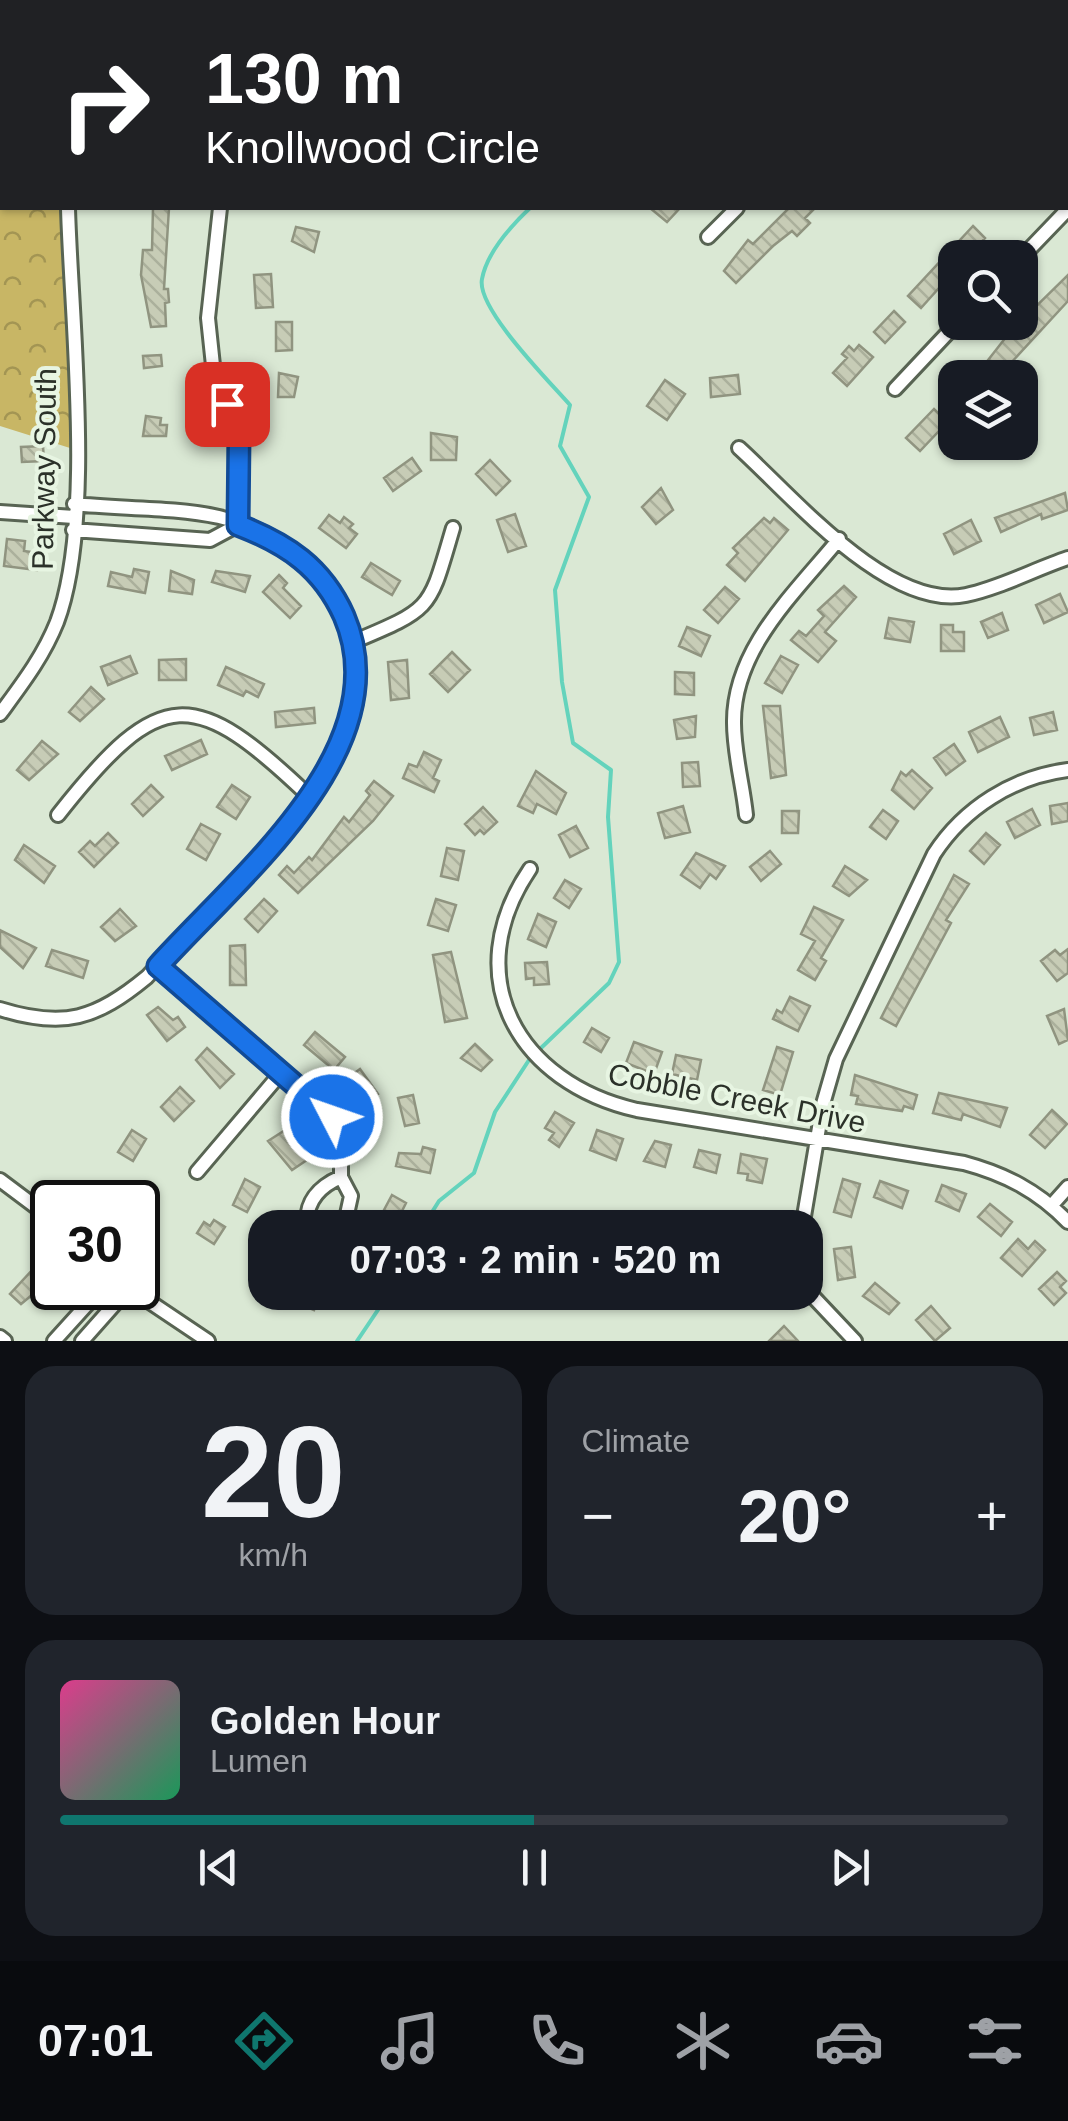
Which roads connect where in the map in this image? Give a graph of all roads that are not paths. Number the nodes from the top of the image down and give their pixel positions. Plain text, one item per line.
1 (68, 210) edge
2 (220, 210) edge
3 (734, 210) edge
4 (1067, 210) edge
5 (708, 237) dead end
6 (1038, 240) edge
7 (941, 340) edge
8 (895, 388) dead end
9 (739, 448) dead end
10 (0, 512) edge
11 (74, 517) junction
12 (238, 525) junction
13 (453, 528) dead end
14 (839, 540) junction
15 (1068, 558) edge
16 (355, 641) junction
17 (0, 714) edge
18 (1068, 770) edge
19 (311, 798) junction
20 (58, 815) dead end
21 (746, 815) dead end
22 (530, 869) dead end
23 (158, 966) junction
24 (0, 1009) edge
25 (281, 1073) junction
26 (817, 1140) junction
27 (197, 1172) dead end
28 (341, 1178) junction
29 (0, 1180) edge
30 (1068, 1187) edge
31 (30, 1202) edge
32 (1051, 1206) junction
33 (307, 1210) edge
34 (348, 1210) edge
35 (805, 1210) edge
36 (1068, 1222) edge
37 (823, 1307) edge
38 (160, 1308) edge
39 (82, 1310) edge
40 (110, 1310) edge
41 (54, 1341) edge
42 (82, 1341) edge
43 (208, 1341) edge
44 (855, 1341) edge

1 - 11 street, Parkway South
2 - 12 street
3 - 5 street
4 - 6 street
7 - 8 street
9 - 14 street
10 - 11 street
11 - 12 street
11 - 12 street
11 - 17 street, Parkway South
12 - 16 street
13 - 16 street
14 - 15 street
14 - 21 street
16 - 19 street
18 - 26 street
19 - 20 street
19 - 23 street
22 - 26 street, Cobble Creek Drive
23 - 24 street
23 - 25 street
25 - 27 street
25 - 28 street
26 - 32 street, Cobble Creek Drive
26 - 35 street
28 - 33 street
28 - 34 street
29 - 31 street
30 - 32 street
32 - 36 street, Cobble Creek Drive
37 - 44 street
38 - 43 street
39 - 41 street
40 - 42 street

